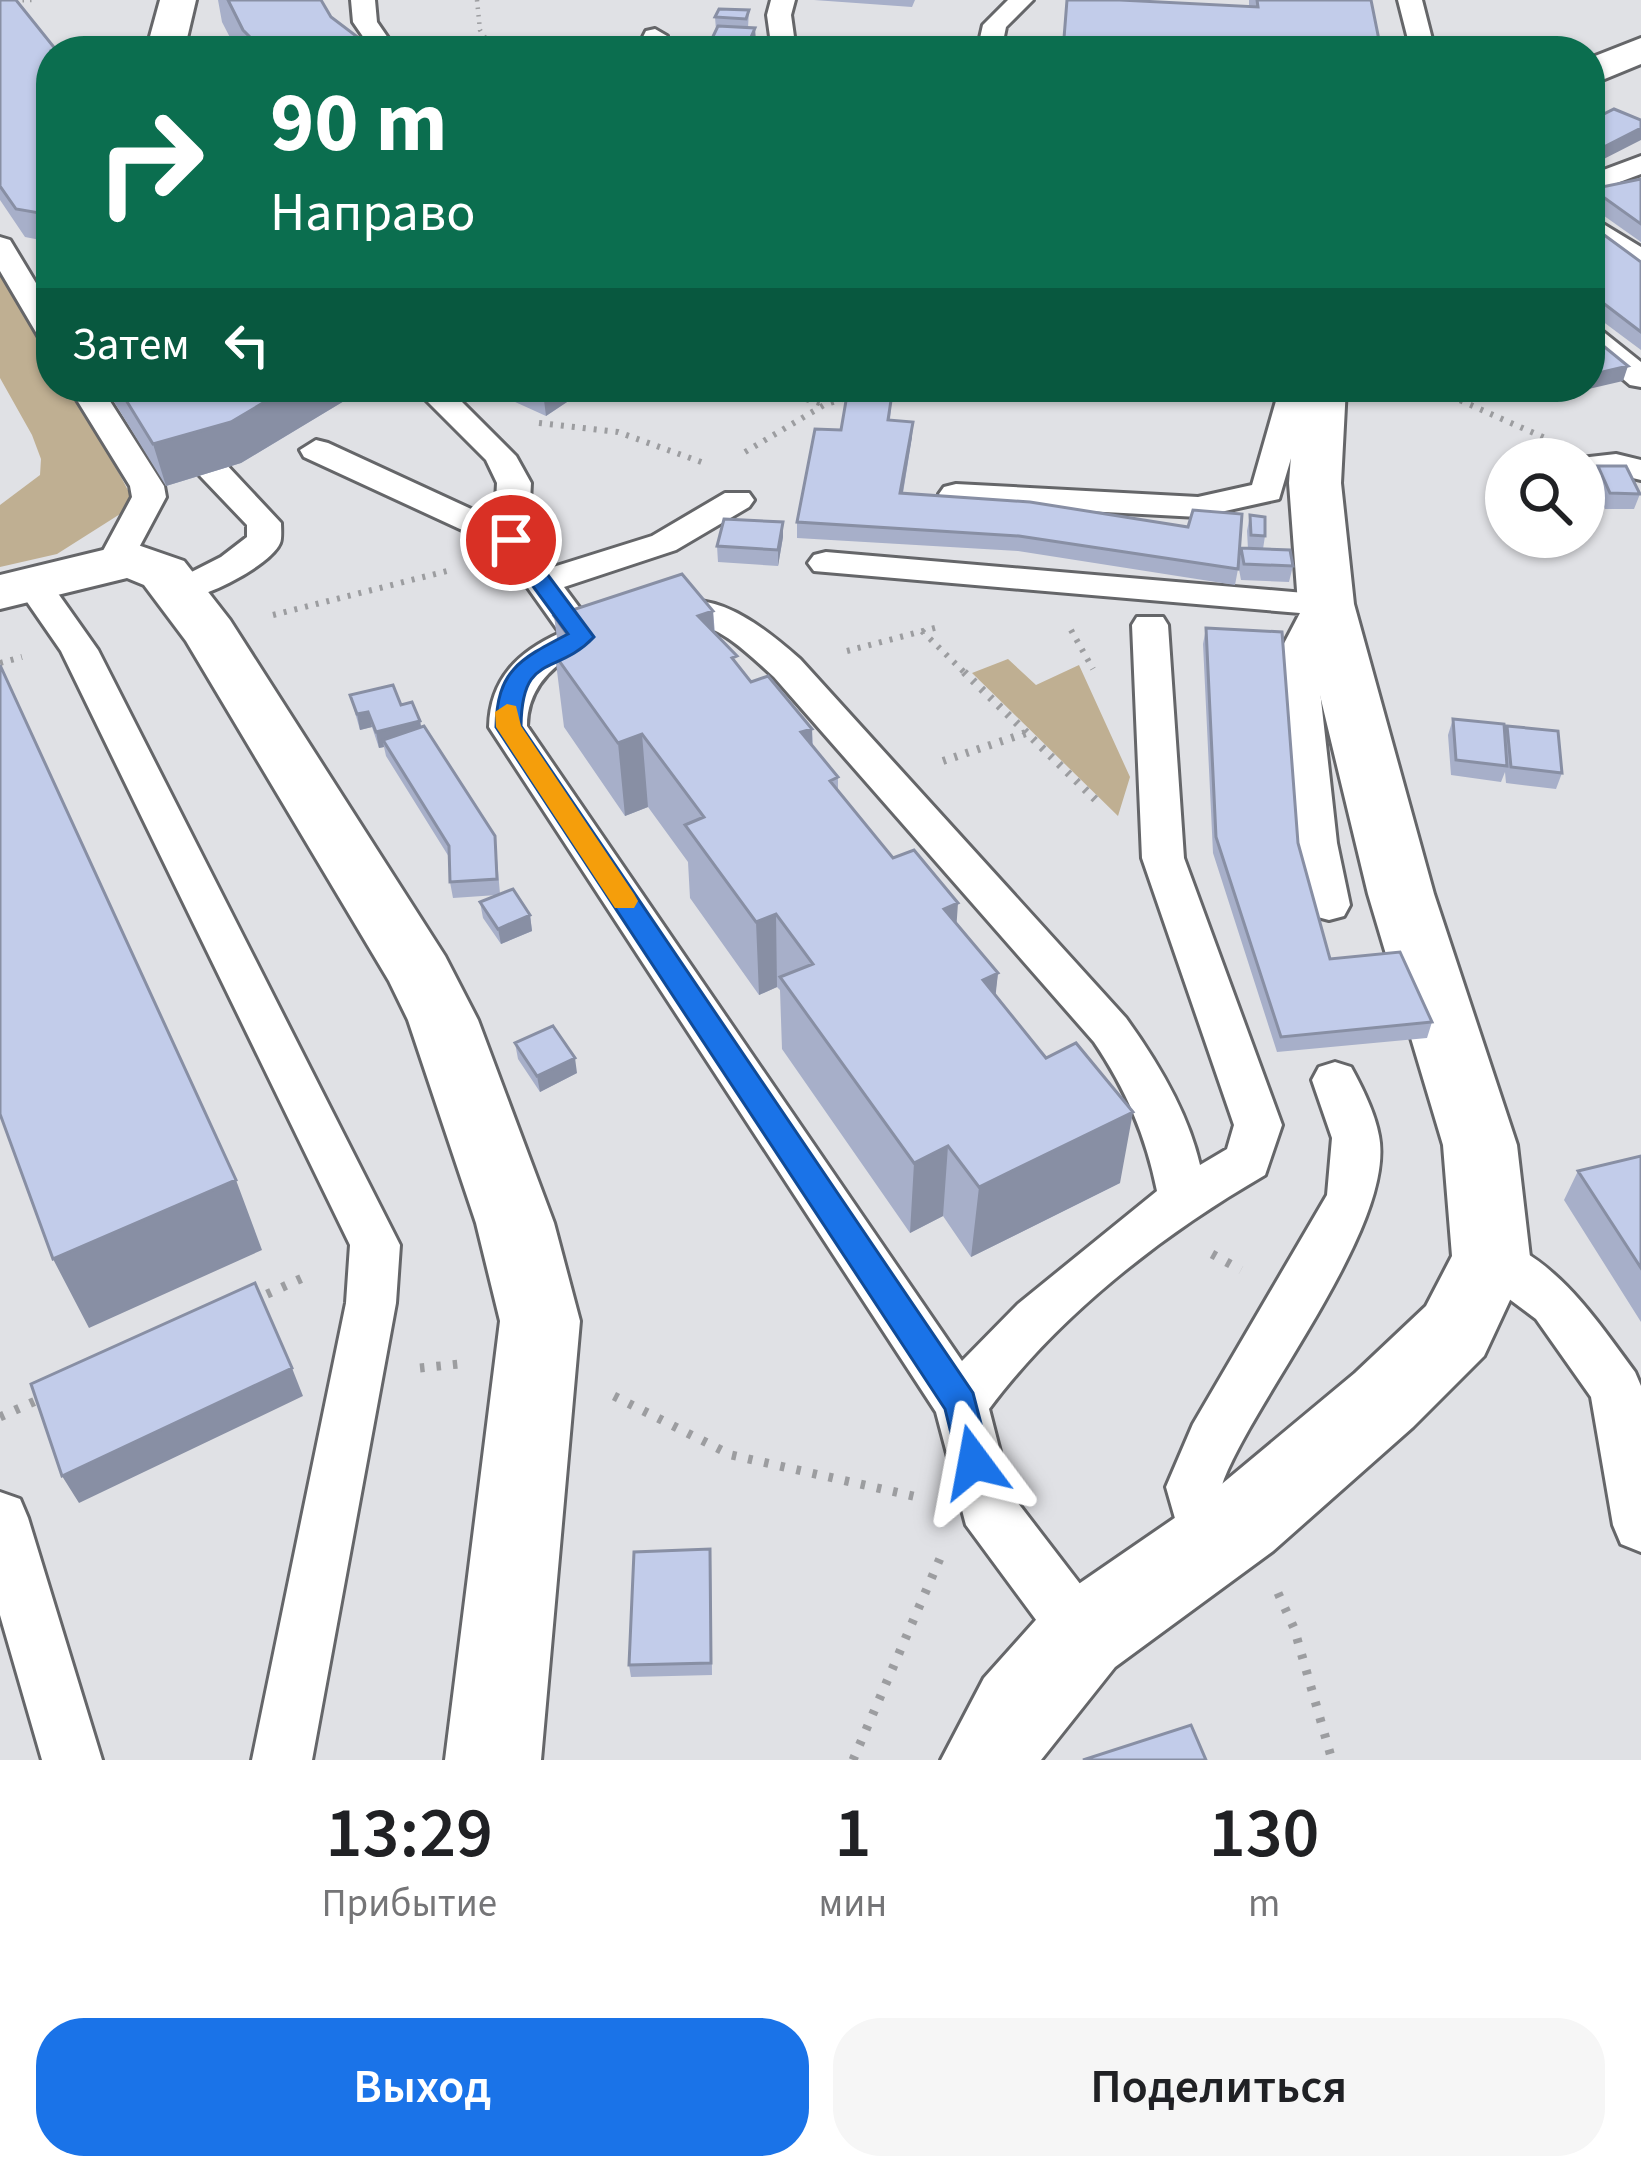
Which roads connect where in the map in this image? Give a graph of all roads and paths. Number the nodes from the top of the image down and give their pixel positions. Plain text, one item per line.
1 (33, 0) edge
2 (178, 0) edge
3 (363, 0) edge
4 (477, 0) edge
5 (783, 0) edge
6 (1021, 0) edge
7 (1410, 0) edge
8 (0, 1) edge
9 (169, 36) edge
10 (375, 36) edge
11 (484, 36) edge
12 (782, 36) edge
13 (992, 36) edge
14 (1419, 36) edge
15 (1639, 55) edge
16 (1605, 67) edge
17 (1641, 164) edge
18 (1605, 179) edge
19 (1605, 235) edge
20 (0, 244) edge
21 (1641, 260) edge
22 (36, 262) edge
23 (36, 307) edge
24 (1605, 348) edge
25 (1641, 378) edge
26 (94, 402) edge
27 (162, 402) edge
28 (444, 402) edge
29 (1292, 402) edge
30 (1320, 402) edge
31 (1469, 402) edge
32 (1511, 426) dead end
33 (478, 436) junction
34 (316, 450) dead end
35 (1605, 465) edge
36 (716, 469) dead end
37 (1641, 470) edge
38 (956, 494) edge
39 (737, 500) dead end
40 (511, 540) junction
41 (664, 543) junction
42 (701, 545) dead end
43 (115, 562) junction
44 (826, 563) dead end
45 (419, 577) dead end
46 (543, 582) junction
47 (16, 587) edge
48 (181, 592) junction
49 (327, 600) dead end
50 (1326, 604) junction
51 (1150, 625) dead end
52 (582, 637) junction
53 (788, 668) junction
54 (1026, 733) junction
55 (885, 780) junction
56 (1114, 818) dead end
57 (1329, 905) dead end
58 (1334, 1080) dead end
59 (1168, 1210) junction
60 (375, 1245) junction
61 (1492, 1257) junction
62 (1295, 1300) junction
63 (229, 1312) edge
64 (538, 1358) junction
65 (358, 1373) junction
66 (62, 1388) edge
67 (1629, 1389) edge
68 (961, 1404) junction
69 (0, 1417) edge
70 (966, 1505) junction
71 (0, 1517) edge
72 (1641, 1525) edge
73 (1226, 1535) junction
74 (1083, 1635) junction
75 (72, 1760) edge
76 (282, 1760) edge
77 (493, 1760) edge
78 (853, 1760) edge
79 (989, 1760) edge
80 (1332, 1760) edge

1 - 8 path
2 - 9 main road
3 - 10 lane
4 - 11 path
5 - 12 lane
6 - 13 lane
7 - 14 lane
15 - 16 main road
17 - 18 lane
19 - 21 lane
20 - 22 lane
20 - 23 lane
24 - 25 lane
26 - 43 lane
27 - 48 lane
28 - 33 lane
29 - 38 lane
30 - 50 main road
31 - 32 path
33 - 36 path
33 - 40 lane
34 - 40 lane
35 - 37 lane
39 - 41 lane
40 - 46 lane
41 - 42 lane
41 - 46 lane
43 - 47 main road
43 - 48 main road
44 - 50 lane
45 - 49 path
46 - 52 lane
47 - 60 lane
48 - 64 main road
50 - 57 lane
50 - 61 main road
51 - 59 lane
52 - 53 lane
52 - 68 lane
53 - 54 path
53 - 55 lane
54 - 55 path
54 - 56 path
55 - 59 lane
58 - 62 lane
59 - 62 path
59 - 68 lane
60 - 63 path
60 - 65 lane
61 - 67 lane
61 - 73 main road
62 - 73 lane
64 - 65 path
64 - 70 path
64 - 77 main road
65 - 76 lane
66 - 69 path
67 - 72 lane
68 - 70 lane
70 - 74 lane
70 - 78 path
71 - 75 lane
73 - 74 main road
73 - 80 path
74 - 79 main road

